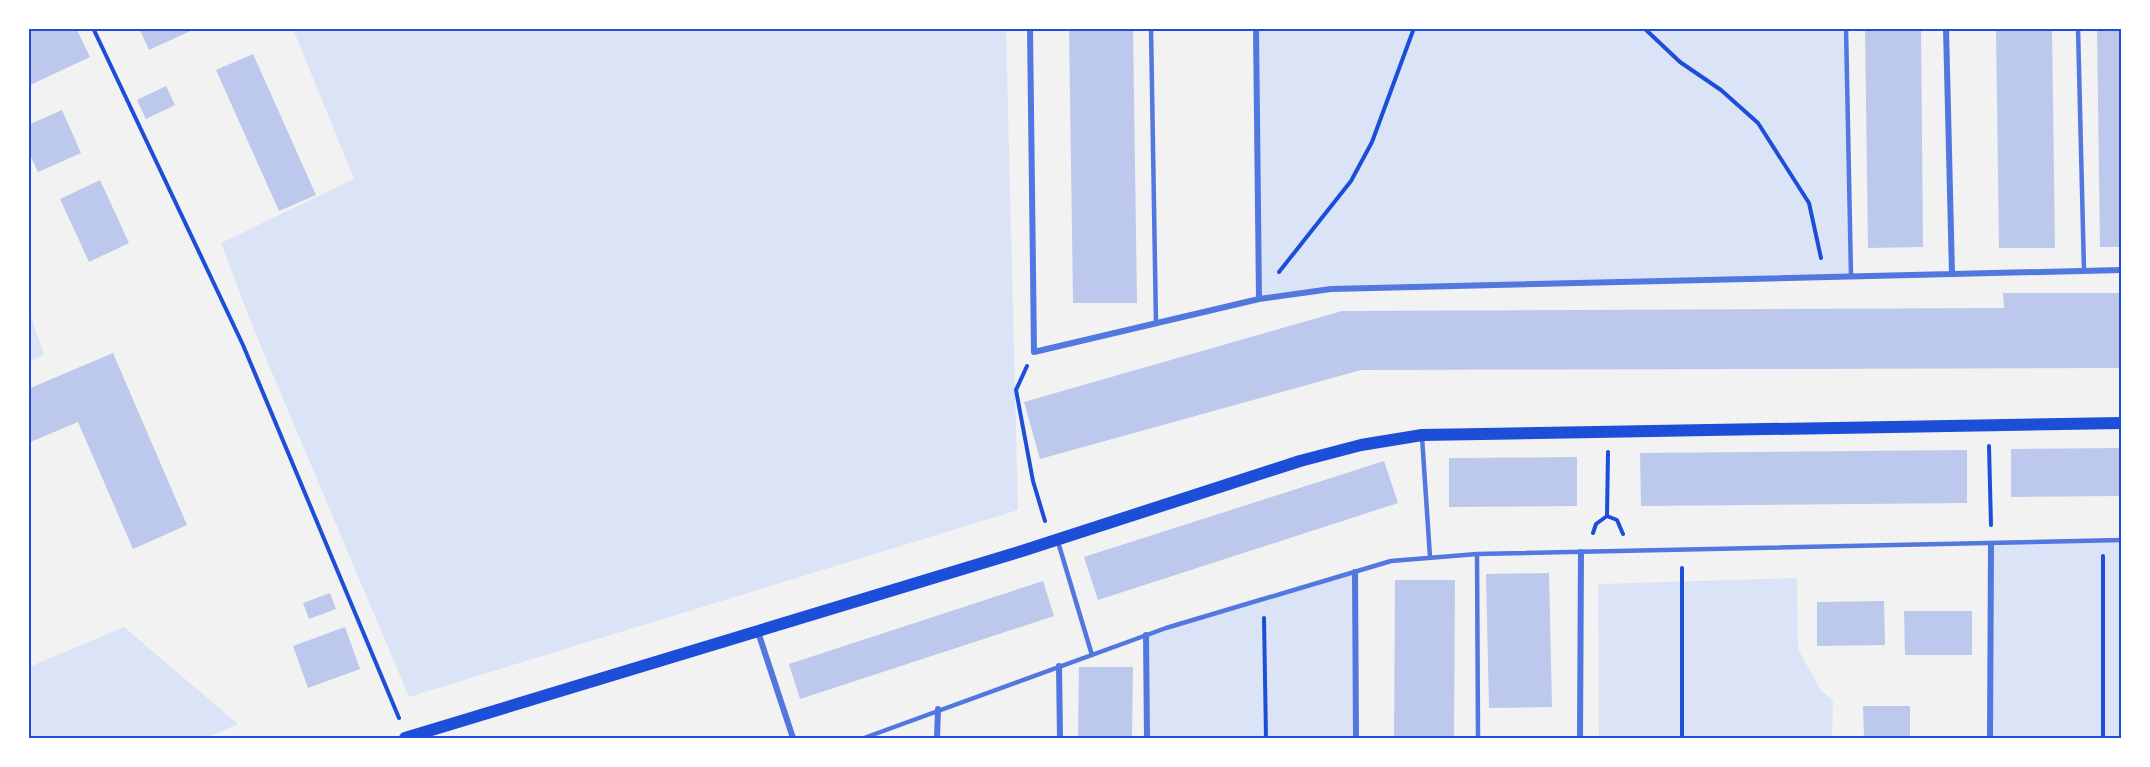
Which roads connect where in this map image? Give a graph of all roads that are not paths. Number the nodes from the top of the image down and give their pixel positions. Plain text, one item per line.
1 (1030, 28) edge
2 (1151, 28) edge
3 (1256, 28) edge
4 (1846, 28) edge
5 (1946, 28) edge
6 (2078, 28) edge
7 (2121, 270) edge
8 (2084, 271) junction
9 (1952, 274) junction
10 (1851, 276) junction
11 (1259, 299) junction
12 (1156, 324) junction
13 (2121, 423) edge
14 (1422, 435) junction
15 (1054, 540) junction
16 (2121, 540) edge
17 (1991, 544) junction
18 (1581, 552) junction
19 (1477, 554) junction
20 (1430, 558) junction
21 (1356, 572) junction
22 (758, 632) junction
23 (1146, 635) junction
24 (1092, 655) junction
25 (1059, 666) junction
26 (938, 709) junction
27 (406, 738) edge
28 (793, 738) edge
29 (864, 738) edge
30 (937, 738) edge
31 (1060, 738) edge
32 (1147, 738) edge
33 (1356, 738) edge
34 (1478, 738) edge
35 (1580, 738) edge
36 (1990, 738) edge

1 - 12 street
2 - 12 lane
3 - 11 street
4 - 10 lane
5 - 9 street
6 - 8 lane
7 - 8 street
8 - 9 street
9 - 10 street
10 - 11 street
11 - 12 street
13 - 14 main road
14 - 15 main road
14 - 20 lane
15 - 22 main road
15 - 24 lane
16 - 17 lane
17 - 18 lane
17 - 36 street
18 - 19 lane
18 - 35 street
19 - 20 lane
19 - 34 lane
20 - 21 lane
21 - 23 lane
21 - 33 street
22 - 27 main road
22 - 28 street
23 - 24 lane
23 - 32 street
24 - 25 lane
25 - 26 lane
25 - 31 street
26 - 29 lane
26 - 30 street

